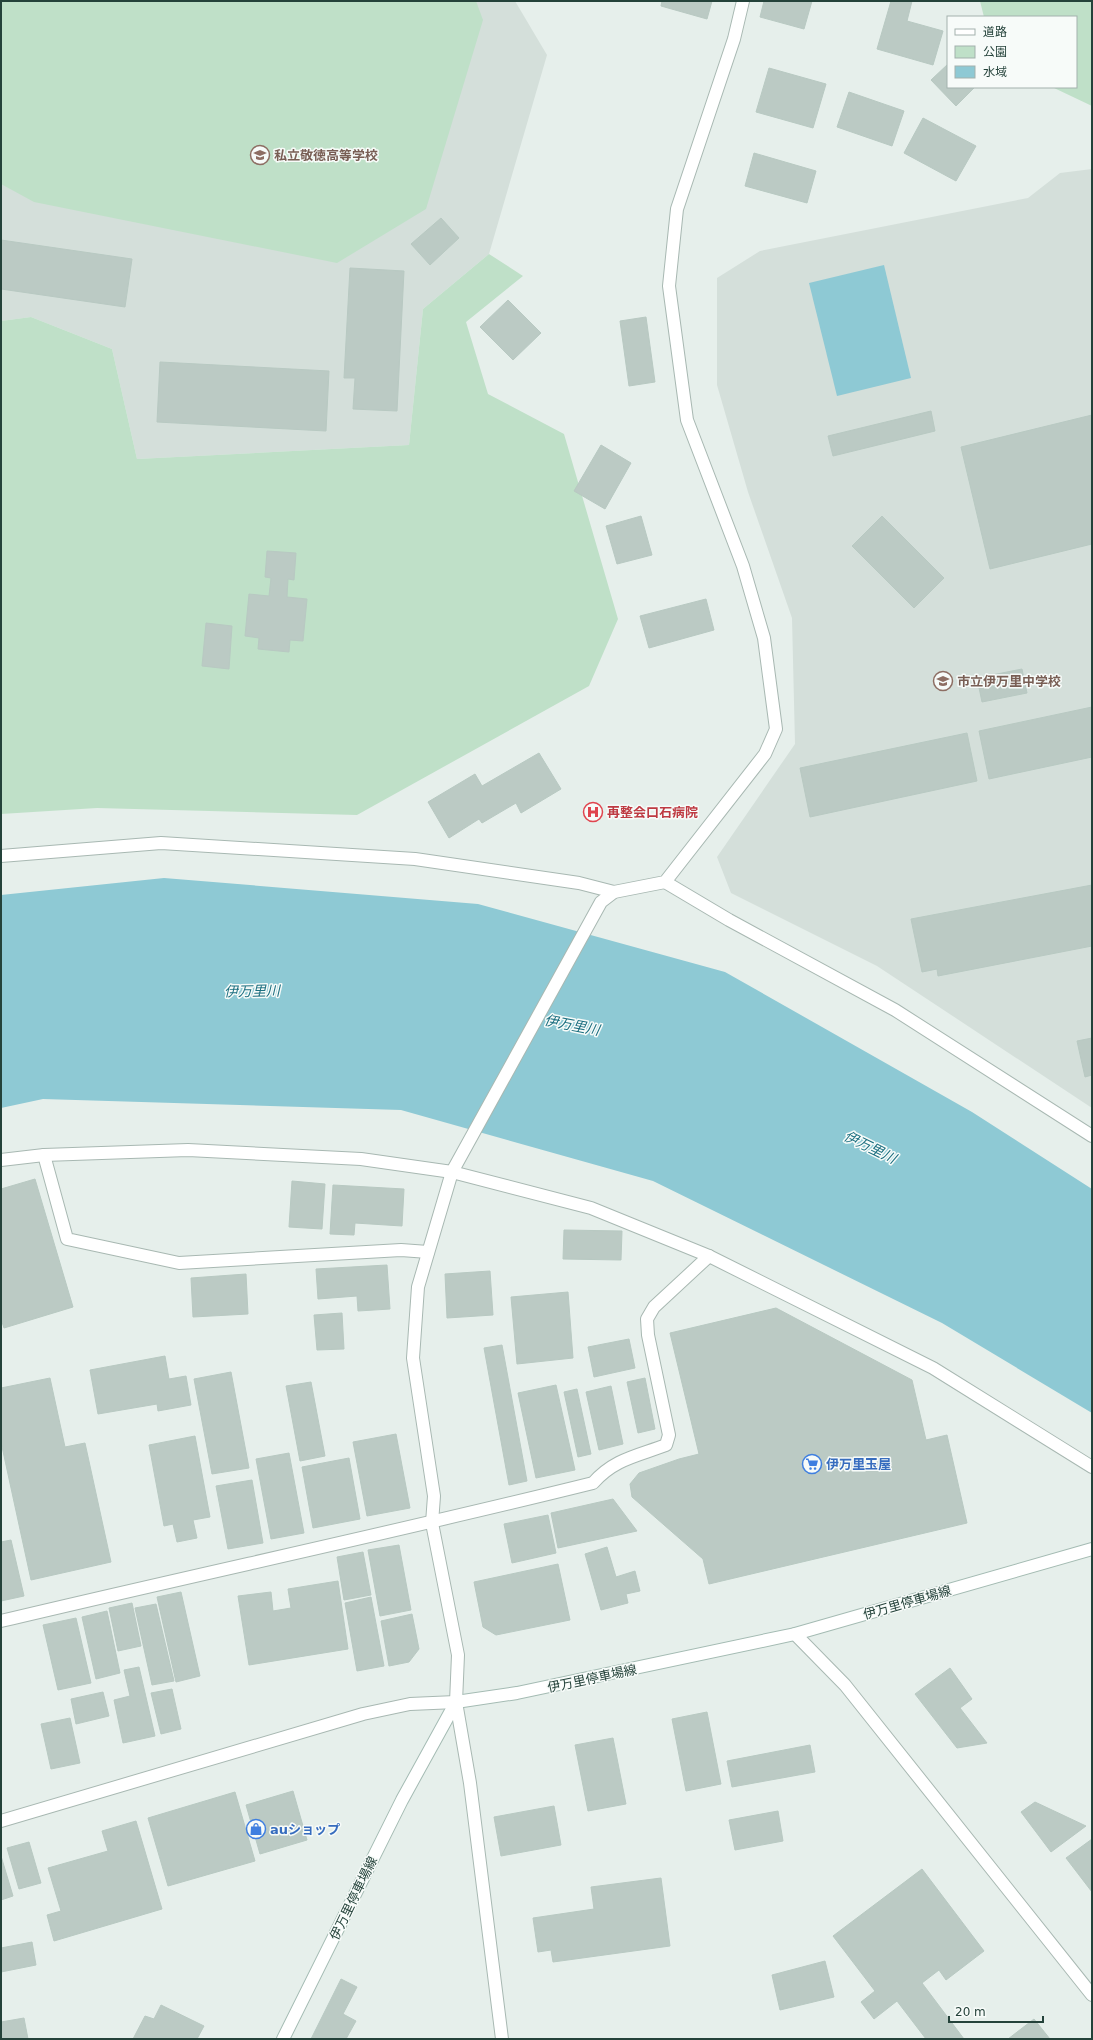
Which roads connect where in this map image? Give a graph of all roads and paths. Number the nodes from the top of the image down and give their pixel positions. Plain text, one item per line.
1 (743, 1) edge
2 (1, 856) edge
3 (665, 882) junction
4 (614, 892) junction
5 (1092, 1136) edge
6 (44, 1155) junction
7 (1, 1160) edge
8 (452, 1172) junction
9 (428, 1252) junction
10 (709, 1256) junction
11 (1092, 1467) edge
12 (432, 1523) junction
13 (1092, 1549) edge
14 (1, 1621) edge
15 (795, 1634) junction
16 (456, 1702) junction
17 (1, 1821) edge
18 (1092, 1995) edge
19 (284, 2039) edge
20 (502, 2039) edge

1 - 3 street
2 - 4 street
3 - 4 street
3 - 5 street
4 - 8 street
6 - 7 street
6 - 8 street
6 - 9 street
8 - 9 street
8 - 10 street
9 - 12 street
10 - 11 street
10 - 12 street
12 - 14 street
12 - 16 street
13 - 15 street, 伊万里停車場線
15 - 16 street, 伊万里停車場線
15 - 18 street
16 - 17 street
16 - 19 street, 伊万里停車場線
16 - 20 street

